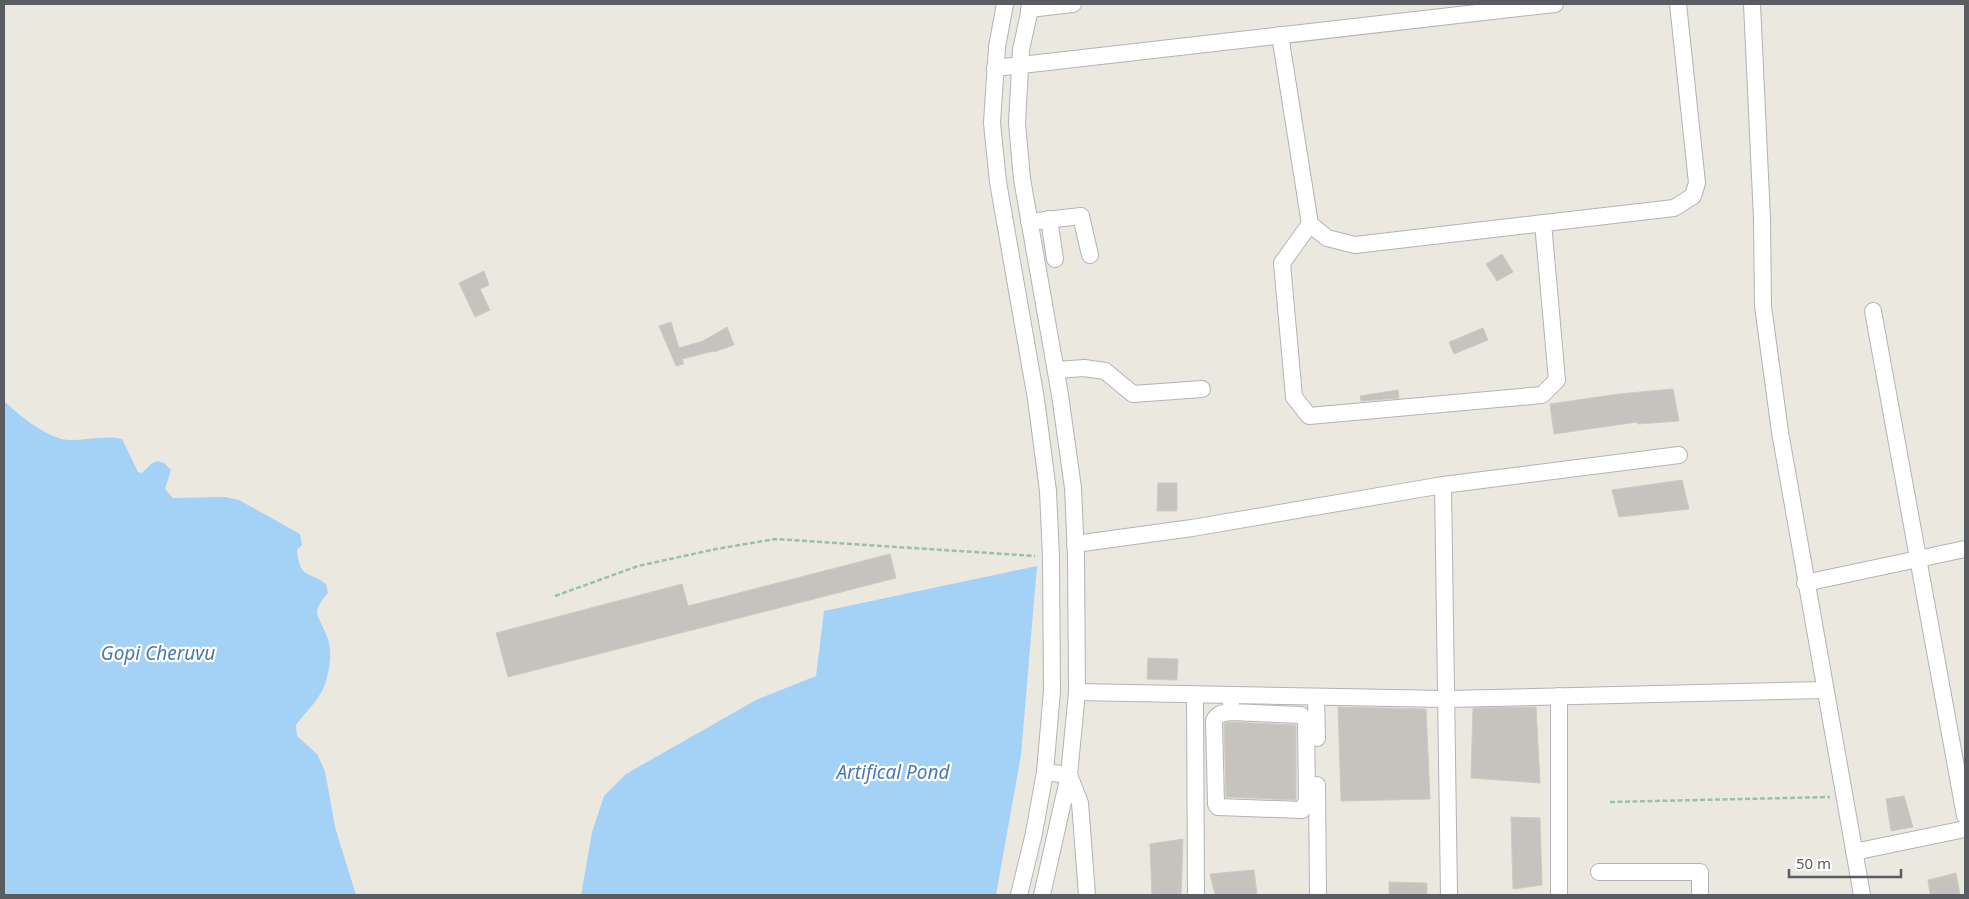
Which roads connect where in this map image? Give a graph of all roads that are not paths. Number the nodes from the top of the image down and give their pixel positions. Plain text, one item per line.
1 (1005, 4) edge
2 (1073, 4) edge
3 (1556, 4) edge
4 (1678, 4) edge
5 (1752, 4) edge
6 (1030, 6) edge
7 (1280, 35) junction
8 (1020, 66) junction
9 (995, 68) junction
10 (1049, 219) junction
11 (1029, 222) junction
12 (1543, 223) junction
13 (1310, 224) junction
14 (1090, 255) dead end
15 (1055, 259) dead end
16 (1873, 311) dead end
17 (1056, 370) junction
18 (1202, 389) dead end
19 (1679, 455) dead end
20 (1443, 485) junction
21 (1076, 544) junction
22 (1965, 549) edge
23 (1918, 559) junction
24 (1805, 583) junction
25 (1825, 690) junction
26 (1077, 692) junction
27 (1195, 695) junction
28 (1281, 696) junction
29 (1559, 696) junction
30 (1316, 697) junction
31 (1448, 699) junction
32 (1231, 704) junction
33 (1282, 714) junction
34 (1045, 772) junction
35 (1070, 775) junction
36 (1965, 816) edge
37 (1965, 829) edge
38 (1854, 852) junction
39 (1599, 872) dead end
40 (1019, 895) edge
41 (1042, 895) edge
42 (1087, 895) edge
43 (1196, 895) edge
44 (1318, 895) edge
45 (1449, 895) edge
46 (1559, 895) edge
47 (1700, 895) edge
48 (1862, 895) edge

1 - 9 street
2 - 6 street
3 - 7 street
4 - 12 street
5 - 24 street
6 - 8 street
7 - 8 street
7 - 13 street
8 - 9 street
8 - 11 street
9 - 34 street
10 - 11 street
10 - 14 street
10 - 15 street
11 - 17 street
12 - 13 street
12 - 13 street
16 - 23 street
17 - 18 street
17 - 21 street
19 - 20 street
20 - 21 street
20 - 31 street
21 - 26 street
22 - 23 street
23 - 24 street
23 - 36 street
24 - 25 street
25 - 29 street
25 - 38 street
26 - 27 street
26 - 35 street
27 - 32 street
27 - 43 street
28 - 30 street
28 - 32 street
28 - 33 street
29 - 31 street
29 - 46 street
30 - 31 street
30 - 44 street
31 - 45 street
32 - 33 street
32 - 33 street
34 - 35 street
34 - 40 street
35 - 41 street
35 - 42 street
37 - 38 street
38 - 48 street
39 - 47 street

